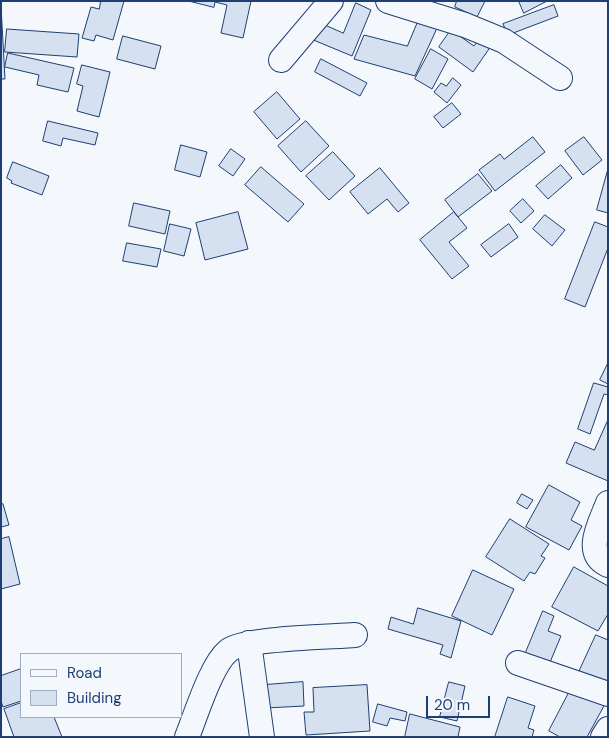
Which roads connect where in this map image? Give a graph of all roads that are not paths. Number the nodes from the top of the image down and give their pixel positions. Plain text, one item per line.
1 (331, 1) edge
2 (388, 1) edge
3 (280, 60) dead end
4 (560, 78) dead end
5 (608, 503) edge
6 (608, 565) edge
7 (356, 635) dead end
8 (249, 643) junction
9 (518, 663) dead end
10 (608, 694) edge
11 (608, 729) edge
12 (187, 737) edge
13 (262, 737) edge
14 (603, 737) edge

1 - 3 street
2 - 4 street
5 - 6 street
7 - 8 street
8 - 12 street
8 - 13 street
9 - 10 street
11 - 14 street

